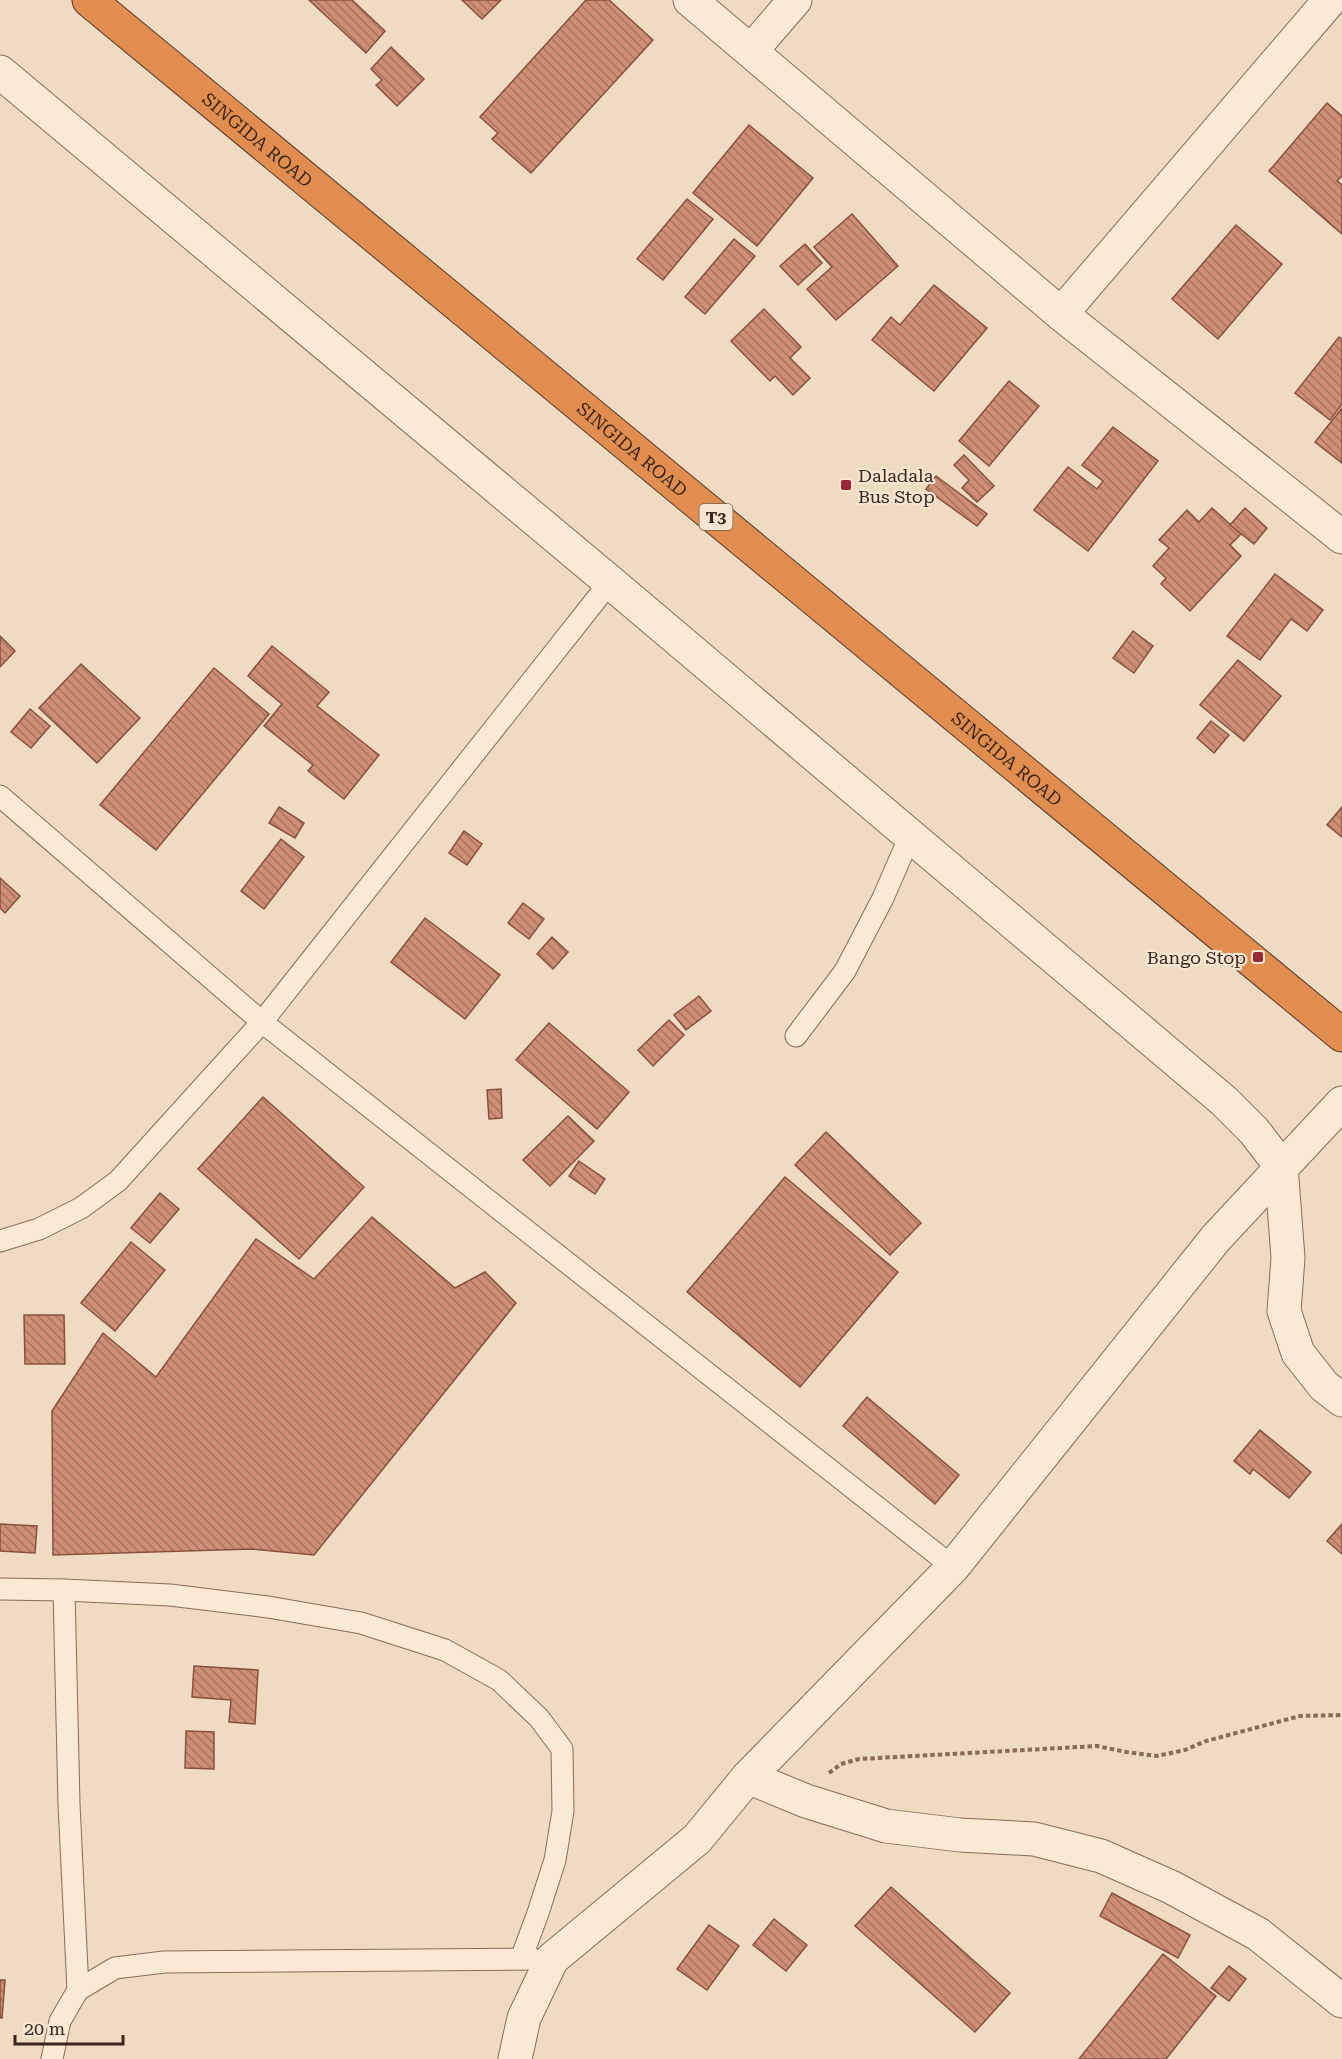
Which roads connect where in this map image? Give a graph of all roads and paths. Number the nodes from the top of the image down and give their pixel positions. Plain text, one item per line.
1 (89, 0) edge
2 (690, 0) edge
3 (795, 0) edge
4 (1330, 0) edge
5 (751, 51) junction
6 (0, 72) edge
7 (1061, 314) junction
8 (1342, 537) edge
9 (609, 582) junction
10 (0, 796) edge
11 (909, 836) junction
12 (262, 1022) junction
13 (1342, 1035) edge
14 (796, 1036) dead end
15 (1342, 1103) edge
16 (1281, 1166) junction
17 (0, 1241) edge
18 (1342, 1400) edge
19 (953, 1566) junction
20 (0, 1589) edge
21 (64, 1590) junction
22 (1342, 1715) edge
23 (748, 1777) junction
24 (806, 1801) junction
25 (537, 1959) junction
26 (78, 1990) junction
27 (1342, 2001) edge
28 (52, 2059) edge
29 (515, 2059) edge

1 - 13 highway, SINGIDA ROAD / T3
2 - 5 street
3 - 5 street
4 - 7 street
5 - 7 street
6 - 9 street
7 - 8 street
9 - 11 street
9 - 12 lane
10 - 12 lane
11 - 14 lane
11 - 16 street
12 - 17 lane
12 - 19 lane
15 - 16 street
16 - 18 street
16 - 19 street
19 - 23 street
20 - 21 lane
21 - 25 lane
21 - 26 lane
22 - 24 path
23 - 24 street
23 - 25 street
24 - 27 street
25 - 26 lane
25 - 29 street
26 - 28 lane

